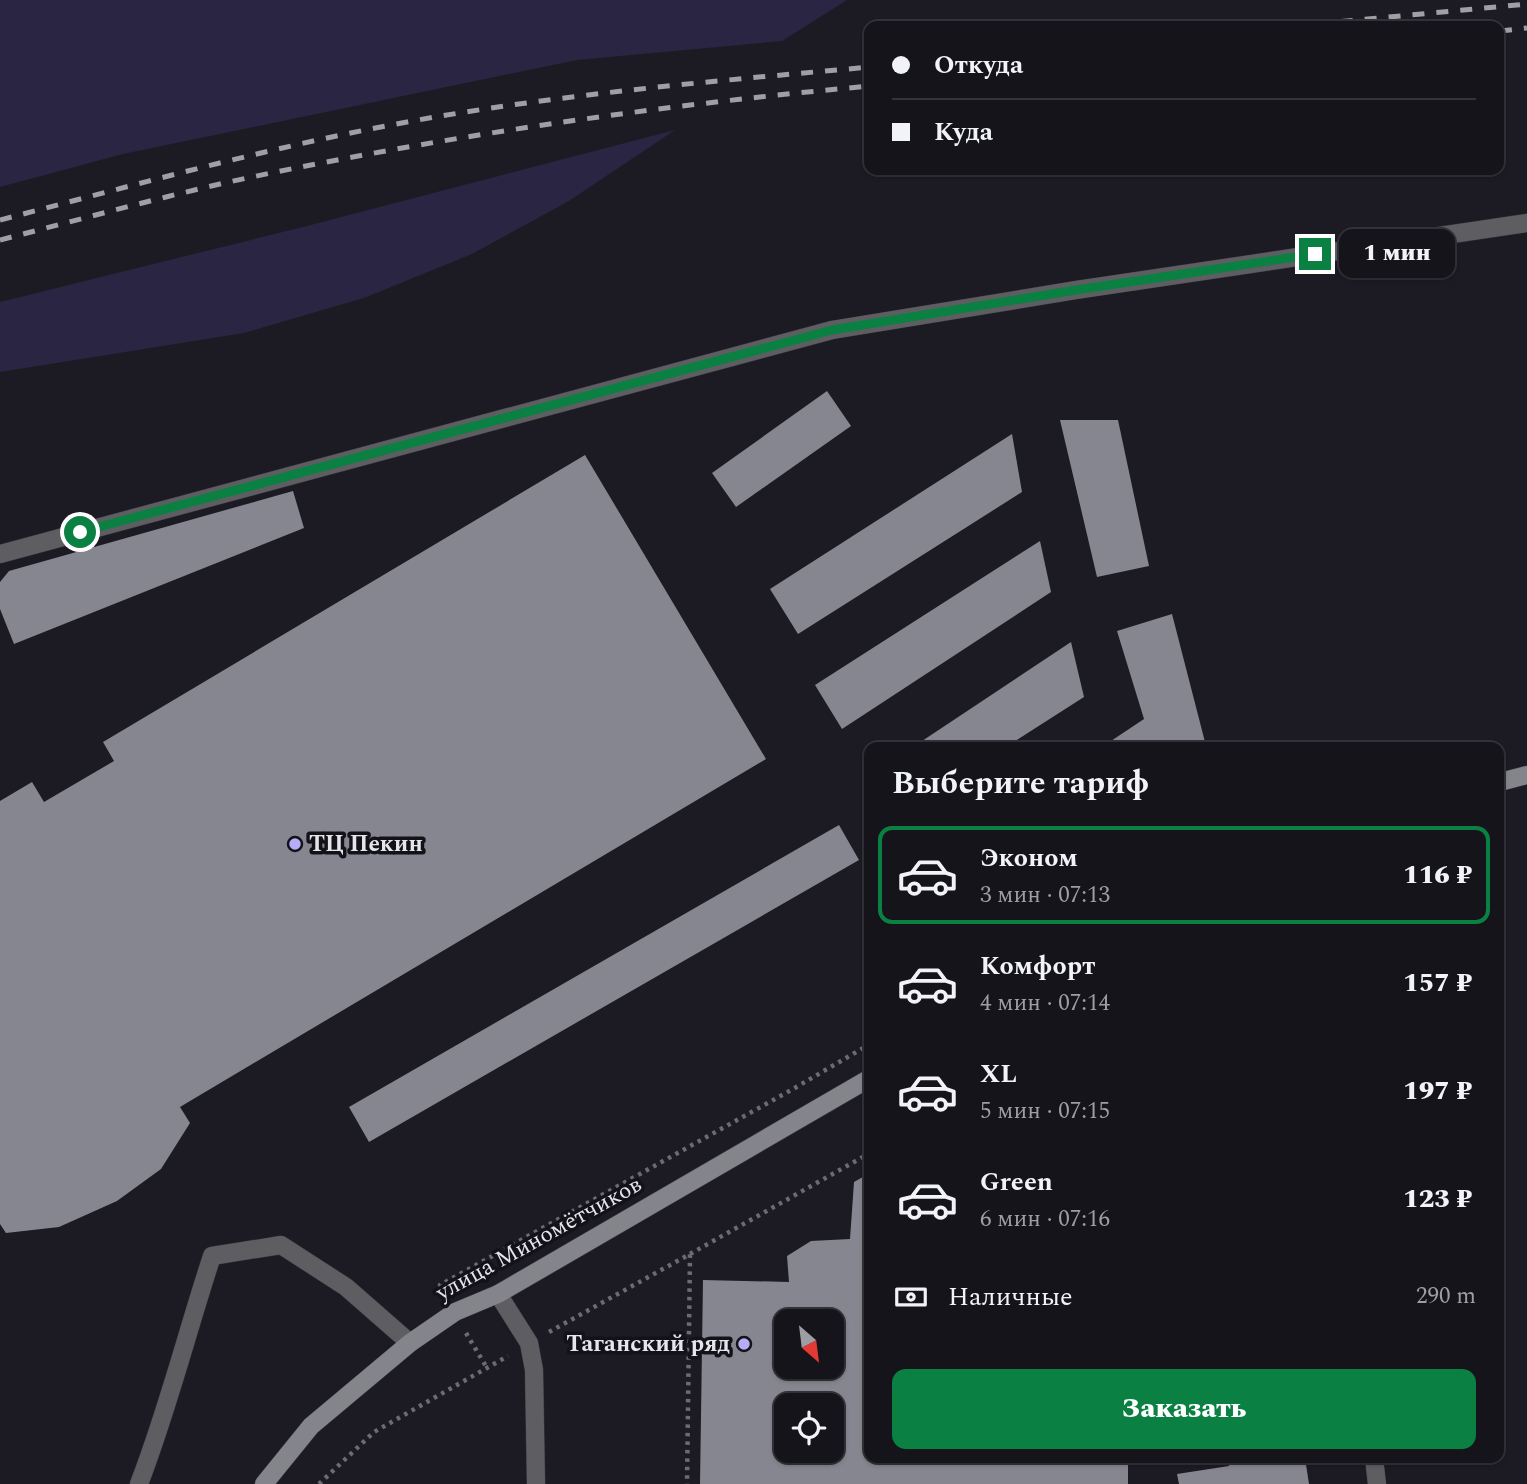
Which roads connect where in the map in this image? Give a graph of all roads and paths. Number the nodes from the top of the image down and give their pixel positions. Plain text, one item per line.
1 (1527, 223) edge
2 (0, 554) edge
3 (1527, 775) edge
4 (1504, 781) edge
5 (864, 1048) edge
6 (864, 1081) edge
7 (864, 1156) edge
8 (690, 1254) junction
9 (440, 1285) dead end
10 (498, 1294) junction
11 (410, 1343) junction
12 (528, 1343) junction
13 (1375, 1463) edge
14 (139, 1484) edge
15 (264, 1484) edge
16 (319, 1484) edge
17 (536, 1484) edge
18 (687, 1484) edge
19 (1377, 1484) edge

1 - 2 lane
3 - 4 street
5 - 9 path
6 - 10 street, улица Миномётчиков
7 - 8 path
8 - 12 path
8 - 18 path
10 - 11 street, улица Миномётчиков
10 - 12 lane
11 - 14 lane
11 - 15 street, улица Миномётчиков
12 - 16 path
12 - 17 lane
13 - 19 lane

